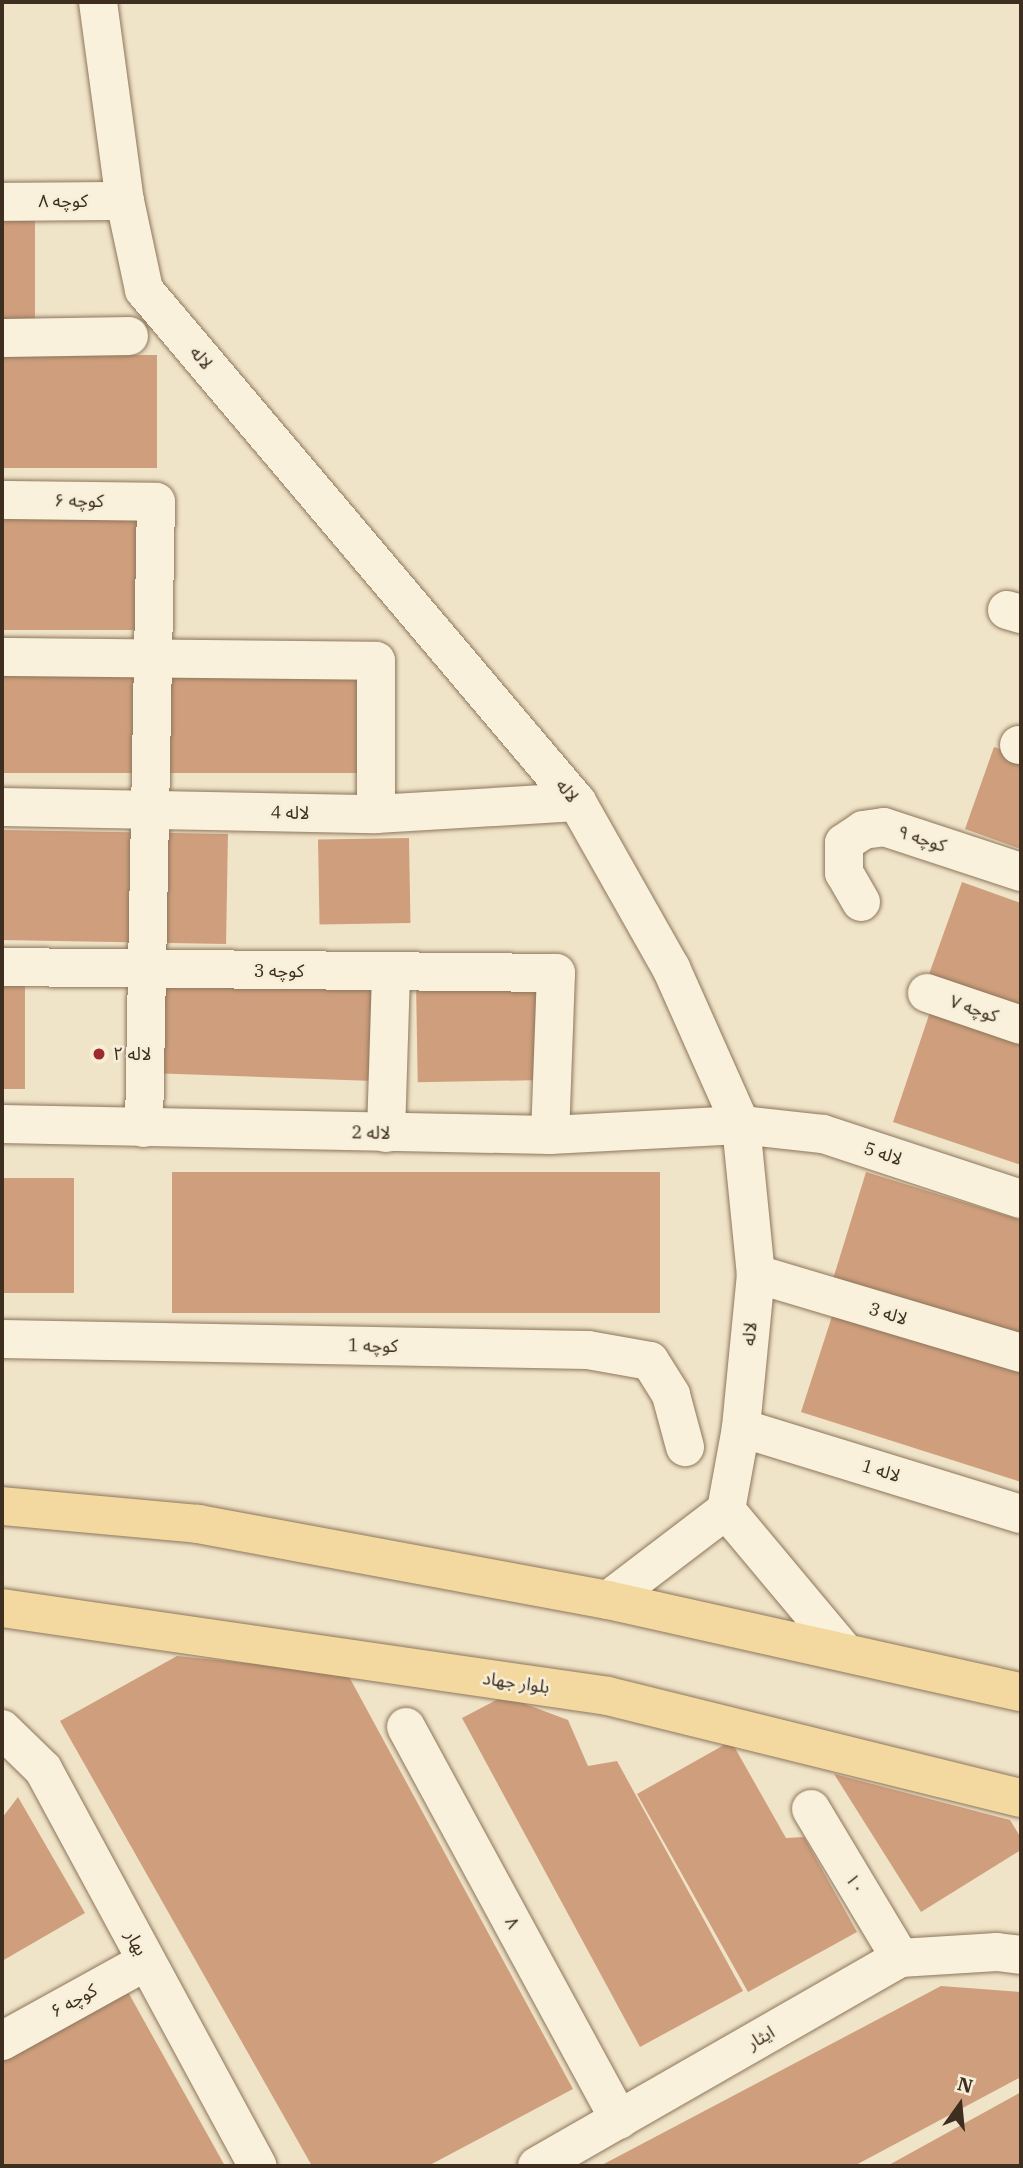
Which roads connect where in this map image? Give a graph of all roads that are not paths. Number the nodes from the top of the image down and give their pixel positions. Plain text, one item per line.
1 (99, 2) edge
2 (125, 201) junction
3 (2, 202) edge
4 (129, 336) dead end
5 (2, 338) edge
6 (2, 499) edge
7 (2, 657) edge
8 (152, 657) junction
9 (578, 802) junction
10 (2, 807) edge
11 (150, 810) junction
12 (376, 814) junction
13 (1021, 872) edge
14 (861, 902) dead end
15 (2, 967) edge
16 (148, 970) junction
17 (391, 972) junction
18 (927, 993) dead end
19 (1021, 1025) edge
20 (2, 1124) edge
21 (741, 1125) junction
22 (145, 1128) junction
23 (386, 1133) junction
24 (550, 1135) junction
25 (1021, 1199) edge
26 (756, 1274) junction
27 (2, 1339) edge
28 (1021, 1353) edge
29 (741, 1429) junction
30 (685, 1447) dead end
31 (2, 1506) edge
32 (726, 1510) junction
33 (1021, 1514) edge
34 (608, 1600) junction
35 (2, 1608) edge
36 (843, 1650) junction
37 (1021, 1692) edge
38 (406, 1727) dead end
39 (2, 1729) edge
40 (1021, 1798) edge
41 (811, 1809) dead end
42 (1009, 1954) edge
43 (900, 1958) junction
44 (145, 1962) junction
45 (2, 2041) edge
46 (619, 2120) junction
47 (258, 2166) edge
48 (537, 2166) edge

1 - 2 street, لاله
2 - 3 street, کوچه ۸
2 - 9 street, لاله
4 - 5 street
6 - 8 street, کوچه ۶
7 - 8 street
8 - 11 street
8 - 12 street
9 - 12 street, لاله 4
9 - 21 street, لاله
10 - 11 street, لاله 4
11 - 12 street, لاله 4
11 - 16 street
13 - 14 street, کوچه ۹
15 - 16 street, کوچه 3
16 - 17 street, کوچه 3
16 - 22 street
17 - 23 street
17 - 24 street, کوچه 3
18 - 19 street, کوچه ۷
20 - 22 street, لاله 2
21 - 24 street, لاله 2
21 - 25 street, لاله 5
21 - 26 street, لاله
22 - 23 street, لاله 2
23 - 24 street, لاله 2
26 - 28 street, لاله 3
26 - 29 street, لاله
27 - 30 street, کوچه 1
29 - 32 street, لاله
29 - 33 street, لاله 1
31 - 34 main road
32 - 34 street
32 - 36 street
34 - 36 main road
35 - 40 main road, بلوار جهاد
36 - 37 main road
38 - 46 street, ۸
39 - 44 street, بهار
41 - 43 street, ۱۰
42 - 43 street, ایثار
43 - 46 street, ایثار
44 - 45 street, کوچه ۶
44 - 47 street, بهار
46 - 48 street, ایثار

